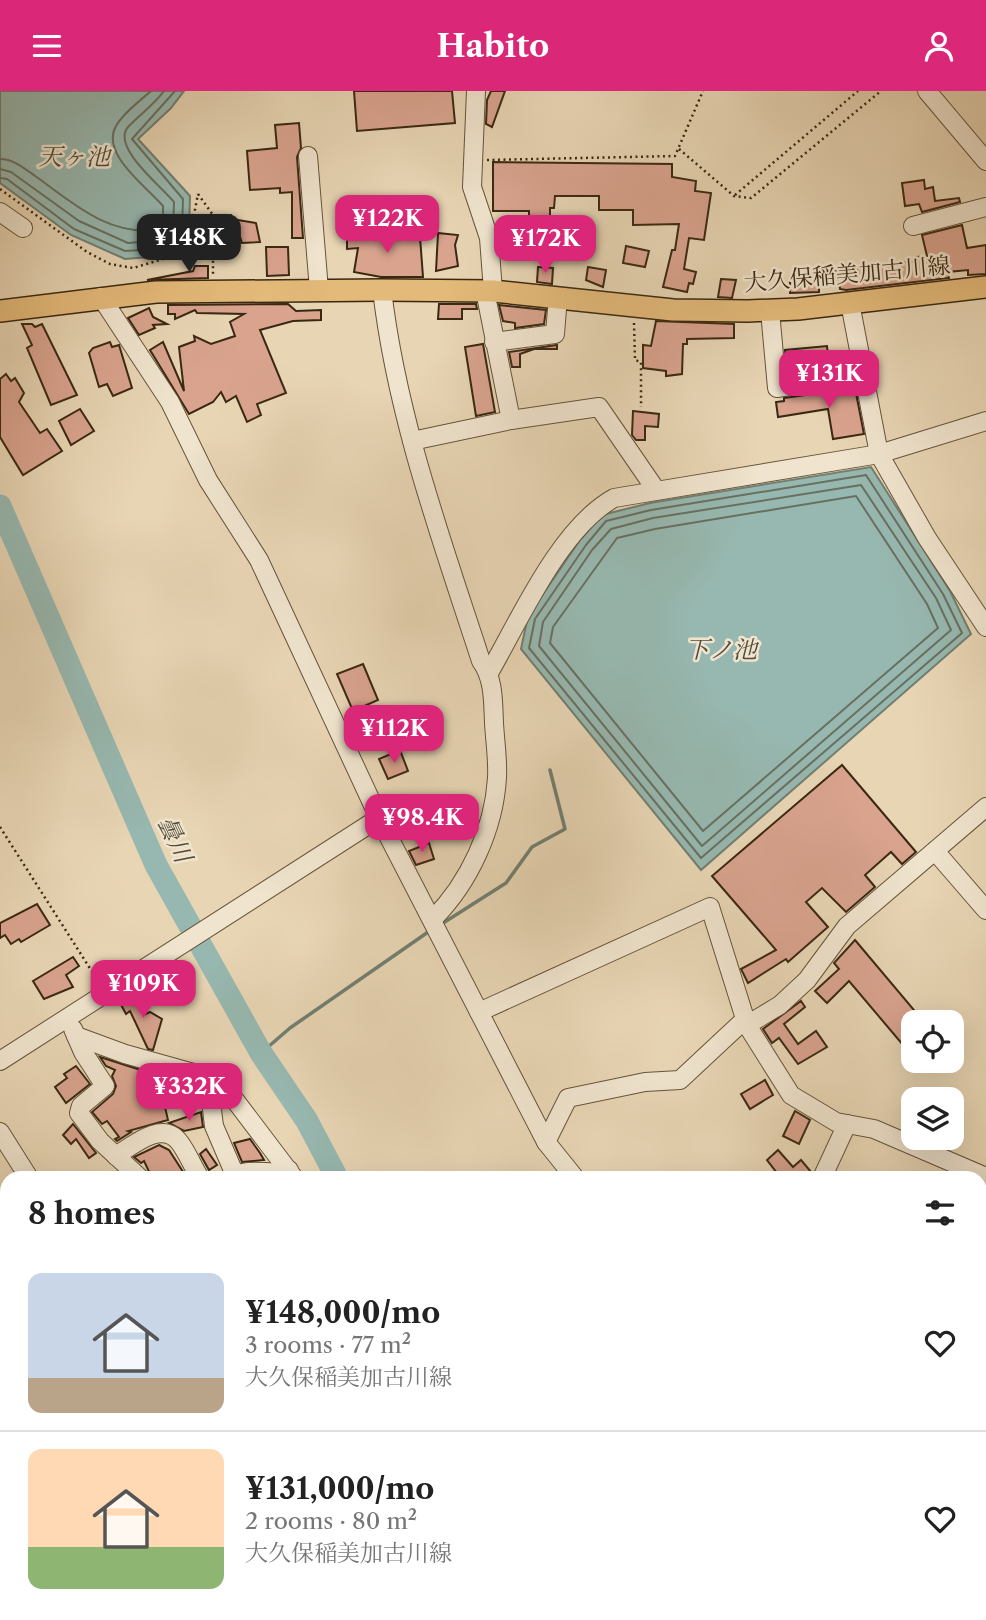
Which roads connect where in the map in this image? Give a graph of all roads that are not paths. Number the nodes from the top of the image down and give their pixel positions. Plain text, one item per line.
1 (476, 91) edge
2 (927, 91) edge
3 (308, 156) dead end
4 (986, 161) edge
5 (986, 207) edge
6 (0, 212) edge
7 (913, 226) dead end
8 (23, 228) dead end
9 (986, 287) edge
10 (319, 290) junction
11 (382, 290) junction
12 (489, 291) junction
13 (101, 297) junction
14 (558, 297) junction
15 (850, 303) junction
16 (0, 311) edge
17 (770, 311) junction
18 (494, 342) junction
19 (862, 375) junction
20 (511, 420) junction
21 (986, 421) edge
22 (412, 441) junction
23 (879, 454) junction
24 (656, 490) junction
25 (986, 627) edge
26 (489, 673) junction
27 (986, 807) edge
28 (379, 818) junction
29 (935, 851) junction
30 (986, 910) edge
31 (437, 927) junction
32 (479, 1012) junction
33 (747, 1024) junction
34 (73, 1027) junction
35 (0, 1061) edge
36 (208, 1077) junction
37 (847, 1123) junction
38 (0, 1132) edge
39 (546, 1142) junction
40 (116, 1156) junction
41 (25, 1171) edge
42 (132, 1171) edge
43 (196, 1171) edge
44 (230, 1171) edge
45 (290, 1171) edge
46 (569, 1171) edge
47 (825, 1171) edge
48 (966, 1171) edge

1 - 12 street
2 - 4 street
3 - 10 street
5 - 7 street
6 - 8 street
9 - 15 main road, 大久保稲美加古川線
10 - 11 main road, 大久保稲美加古川線
10 - 13 main road, 大久保稲美加古川線
11 - 12 main road, 大久保稲美加古川線
11 - 22 street
12 - 14 main road, 大久保稲美加古川線
12 - 18 street
13 - 16 main road, 大久保稲美加古川線
13 - 28 street
14 - 17 main road, 大久保稲美加古川線
14 - 18 street
15 - 17 main road, 大久保稲美加古川線
15 - 19 street
17 - 19 street
18 - 20 street
19 - 23 street
20 - 22 street
20 - 24 street
21 - 23 street
22 - 26 street
23 - 24 street
23 - 25 street
24 - 26 street
26 - 31 street
27 - 29 street
28 - 31 street
28 - 34 street
29 - 30 street
29 - 33 street
31 - 32 street
32 - 33 street
32 - 39 street
33 - 37 street
33 - 39 street
34 - 35 street
34 - 36 street
34 - 40 street
36 - 44 street
36 - 45 street
37 - 47 street
37 - 48 street
38 - 41 street
39 - 46 street
40 - 42 street
40 - 43 street

